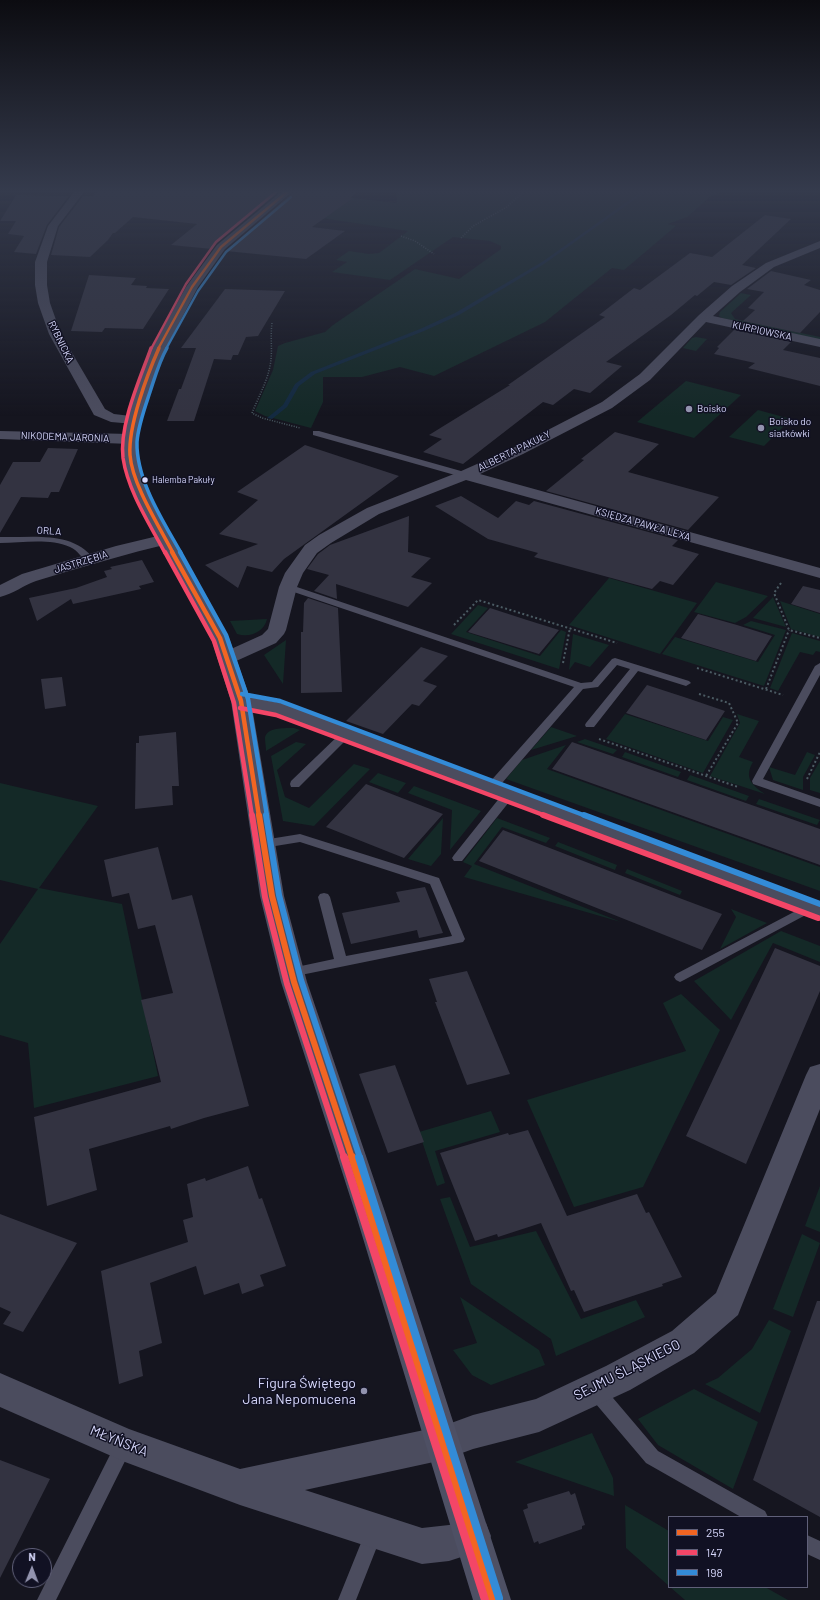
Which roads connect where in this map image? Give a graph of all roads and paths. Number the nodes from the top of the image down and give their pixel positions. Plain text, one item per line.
1 (41, 267) edge
2 (206, 267) edge
3 (768, 267) edge
4 (703, 318) junction
5 (272, 323) dead end
6 (820, 343) edge
7 (134, 420) junction
8 (316, 433) joint
9 (0, 435) edge
10 (130, 438) junction
11 (465, 475) junction
12 (166, 538) junction
13 (0, 540) edge
14 (90, 559) junction
15 (793, 566) junction
16 (820, 573) edge
17 (288, 586) junction
18 (0, 592) edge
19 (570, 628) dead end
20 (789, 630) junction
21 (820, 638) edge
22 (227, 658) junction
23 (820, 666) edge
24 (636, 668) junction
25 (705, 670) dead end
26 (701, 675) dead end
27 (560, 679) junction
28 (686, 683) dead end
29 (580, 686) junction
30 (766, 689) dead end
31 (699, 694) dead end
32 (241, 700) junction
33 (590, 725) dead end
34 (347, 733) junction
35 (594, 738) dead end
36 (706, 776) junction
37 (295, 784) dead end
38 (741, 788) dead end
39 (500, 791) junction
40 (820, 803) edge
41 (263, 844) junction
42 (458, 858) dead end
43 (324, 897) dead end
44 (815, 909) edge
45 (341, 962) junction
46 (291, 972) junction
47 (680, 977) dead end
48 (820, 1075) edge
49 (595, 1388) junction
50 (0, 1390) edge
51 (443, 1443) junction
52 (124, 1445) junction
53 (240, 1487) junction
54 (757, 1516) edge
55 (374, 1531) junction
56 (473, 1536) junction
57 (808, 1545) edge
58 (820, 1551) edge
59 (46, 1600) edge
60 (346, 1600) edge
61 (492, 1600) edge

1 - 7 street, RYBNICKA
2 - 7 street
3 - 4 street, ALBERTA PAKUŁY
4 - 6 street, KURPIOWSKA
4 - 11 street, ALBERTA PAKUŁY
5 - 8 path
7 - 10 street
8 - 11 lane
9 - 10 street, NIKODEMA JARONIA
10 - 12 street
11 - 15 street, KSIĘDZA PAWŁA LEXA
11 - 17 street, ALBERTA PAKUŁY
12 - 14 street, JASTRZĘBIA
12 - 22 street
13 - 14 lane, ORLA
14 - 18 street, JASTRZĘBIA
15 - 16 street, KSIĘDZA PAWŁA LEXA
15 - 20 path
17 - 22 street, ALBERTA PAKUŁY
17 - 27 lane
19 - 27 path
20 - 21 path
20 - 30 path
22 - 32 street
23 - 40 lane
24 - 28 lane
24 - 29 lane
24 - 33 lane
25 - 26 path
27 - 29 lane
29 - 39 lane
31 - 36 path
32 - 34 street
32 - 41 street
34 - 37 lane
34 - 39 street
35 - 36 path
36 - 38 path
39 - 42 lane
39 - 44 street
41 - 45 lane
41 - 46 street
43 - 45 lane
44 - 47 lane
45 - 46 lane
46 - 51 street
48 - 49 street, SEJMU ŚLĄSKIEGO
49 - 51 street, SEJMU ŚLĄSKIEGO
49 - 54 lane
50 - 52 street, MŁYŃSKA
51 - 53 street
51 - 56 street
52 - 53 street, MŁYŃSKA
52 - 59 lane
53 - 55 street, MŁYŃSKA
55 - 56 street, MŁYŃSKA
55 - 60 lane
56 - 61 street
57 - 58 lane

